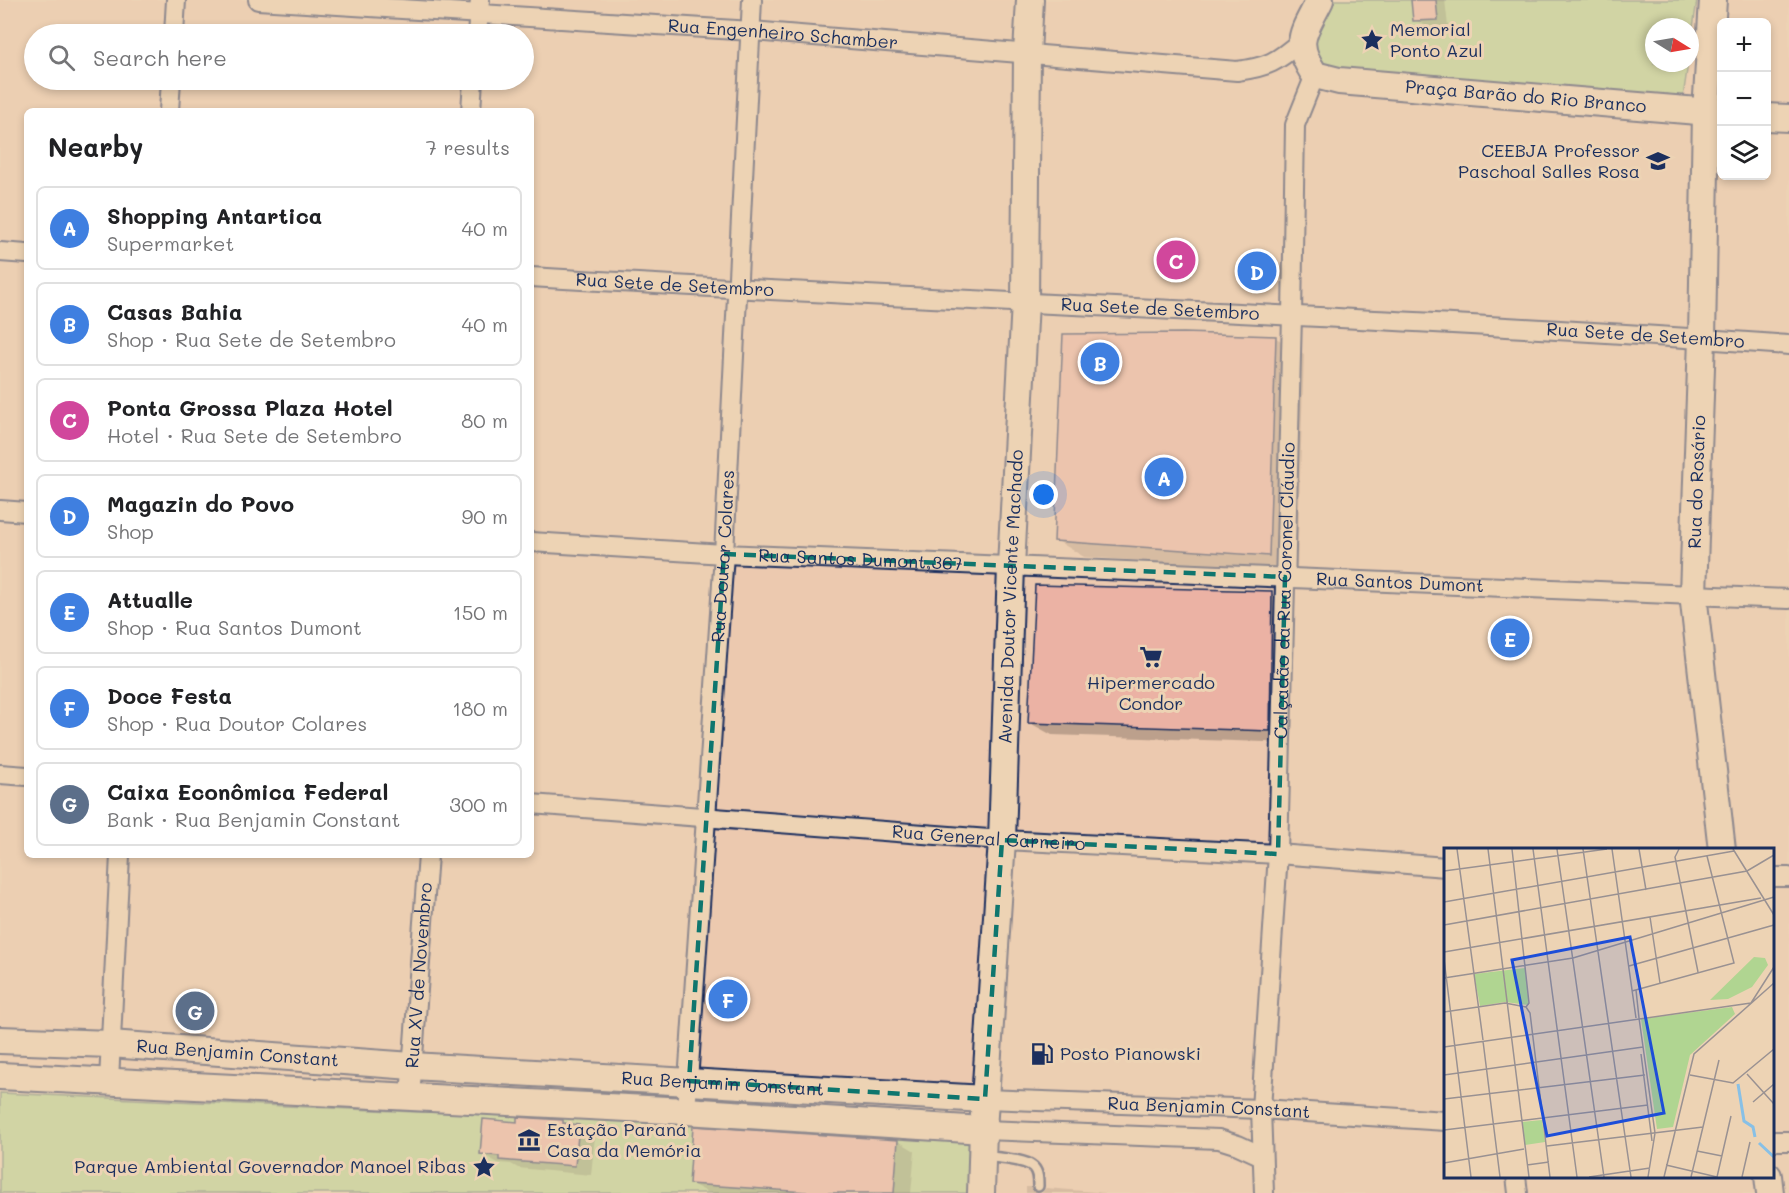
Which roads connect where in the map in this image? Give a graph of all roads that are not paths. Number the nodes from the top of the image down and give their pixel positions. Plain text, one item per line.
1 (176, 0) edge
2 (258, 0) edge
3 (753, 0) edge
4 (1030, 0) edge
5 (1320, 0) edge
6 (1713, 0) edge
7 (479, 8) edge
8 (175, 24) edge
9 (478, 24) edge
10 (752, 31) junction
11 (1301, 41) junction
12 (1027, 53) junction
13 (1315, 75) junction
14 (170, 90) edge
15 (472, 90) edge
16 (169, 108) edge
17 (471, 108) edge
18 (1714, 113) edge
19 (1771, 117) edge
20 (1789, 118) edge
21 (0, 252) edge
22 (24, 254) edge
23 (534, 277) edge
24 (737, 289) junction
25 (1025, 302) junction
26 (1292, 316) junction
27 (1702, 339) junction
28 (1789, 345) edge
29 (0, 510) edge
30 (24, 512) edge
31 (534, 542) edge
32 (724, 554) junction
33 (1011, 566) junction
34 (1285, 577) junction
35 (1693, 594) junction
36 (1789, 599) edge
37 (0, 774) edge
38 (24, 776) edge
39 (534, 804) edge
40 (707, 816) junction
41 (1002, 840) junction
42 (1722, 848) edge
43 (1278, 854) junction
44 (120, 858) edge
45 (428, 858) edge
46 (1444, 867) edge
47 (0, 1040) edge
48 (110, 1044) junction
49 (412, 1066) junction
50 (0, 1076) edge
51 (109, 1081) junction
52 (689, 1081) junction
53 (410, 1097) junction
54 (985, 1099) junction
55 (1261, 1109) junction
56 (686, 1112) junction
57 (1444, 1121) edge
58 (983, 1130) junction
59 (982, 1156) junction
60 (1262, 1156) junction
61 (1516, 1178) edge
62 (1768, 1178) edge
63 (1038, 1186) dead end
64 (981, 1193) edge
65 (1264, 1193) edge
66 (1518, 1193) edge
67 (1770, 1193) edge

1 - 8 street
2 - 7 street, Rua Engenheiro Schamber
3 - 10 street, Rua Doutor Colares
4 - 12 main road, Avenida Doutor Vicente Machado
5 - 11 main road
6 - 18 main road
7 - 9 street
7 - 10 street, Rua Engenheiro Schamber
10 - 12 street, Rua Engenheiro Schamber
10 - 24 street, Rua Doutor Colares
11 - 12 street, Rua Engenheiro Schamber
11 - 13 main road
12 - 25 main road, Avenida Doutor Vicente Machado
13 - 18 main road, Praça Barão do Rio Branco
13 - 26 street, Calçadão da Rua Coronel Cláudio
14 - 16 street
15 - 17 street
18 - 27 main road, Rua do Rosário
19 - 20 main road
21 - 22 street
23 - 24 street, Rua Sete de Setembro
24 - 25 street, Rua Sete de Setembro
24 - 32 street, Rua Doutor Colares
25 - 26 street, Rua Sete de Setembro
25 - 33 main road, Avenida Doutor Vicente Machado
26 - 27 street, Rua Sete de Setembro
26 - 34 street, Calçadão da Rua Coronel Cláudio
27 - 28 street, Rua Sete de Setembro
27 - 35 main road, Rua do Rosário
29 - 30 street
31 - 32 street, Rua Santos Dumont,367
32 - 33 street, Rua Santos Dumont,367
32 - 40 street, Rua Doutor Colares
33 - 34 street, Rua Santos Dumont
33 - 41 main road, Avenida Doutor Vicente Machado
34 - 35 street, Rua Santos Dumont
34 - 43 street, Calçadão da Rua Coronel Cláudio
35 - 36 street, Rua Santos Dumont
35 - 42 main road, Rua do Rosário
37 - 38 street
39 - 40 street, Rua General Carneiro
40 - 41 street, Rua General Carneiro
40 - 52 street, Rua Doutor Colares
41 - 43 street, Rua General Carneiro
41 - 54 main road, Avenida Doutor Vicente Machado
43 - 46 street, Rua General Carneiro
43 - 55 street, Calçadão da Rua Coronel Cláudio
44 - 48 street
45 - 49 street, Rua XV de Novembro
47 - 48 main road, Rua Benjamin Constant
48 - 49 main road, Rua Benjamin Constant
48 - 51 street
49 - 52 main road, Rua Benjamin Constant
49 - 53 street, Rua XV de Novembro
50 - 51 main road, Rua Benjamin Constant
51 - 53 main road, Rua Benjamin Constant
52 - 54 main road, Rua Benjamin Constant
52 - 56 street, Rua Doutor Colares
53 - 56 main road, Rua Benjamin Constant
54 - 55 street, Rua Benjamin Constant
54 - 58 main road, Avenida Doutor Vicente Machado
55 - 57 street, Rua Benjamin Constant
55 - 60 street, Calçadão da Rua Coronel Cláudio
56 - 58 main road, Rua Benjamin Constant
58 - 59 main road, Avenida Doutor Vicente Machado
58 - 60 street, Rua Benjamin Constant
59 - 63 lane
59 - 64 main road, Avenida Doutor Vicente Machado
60 - 65 street, Calçadão da Rua Coronel Cláudio
61 - 66 street
62 - 67 main road

